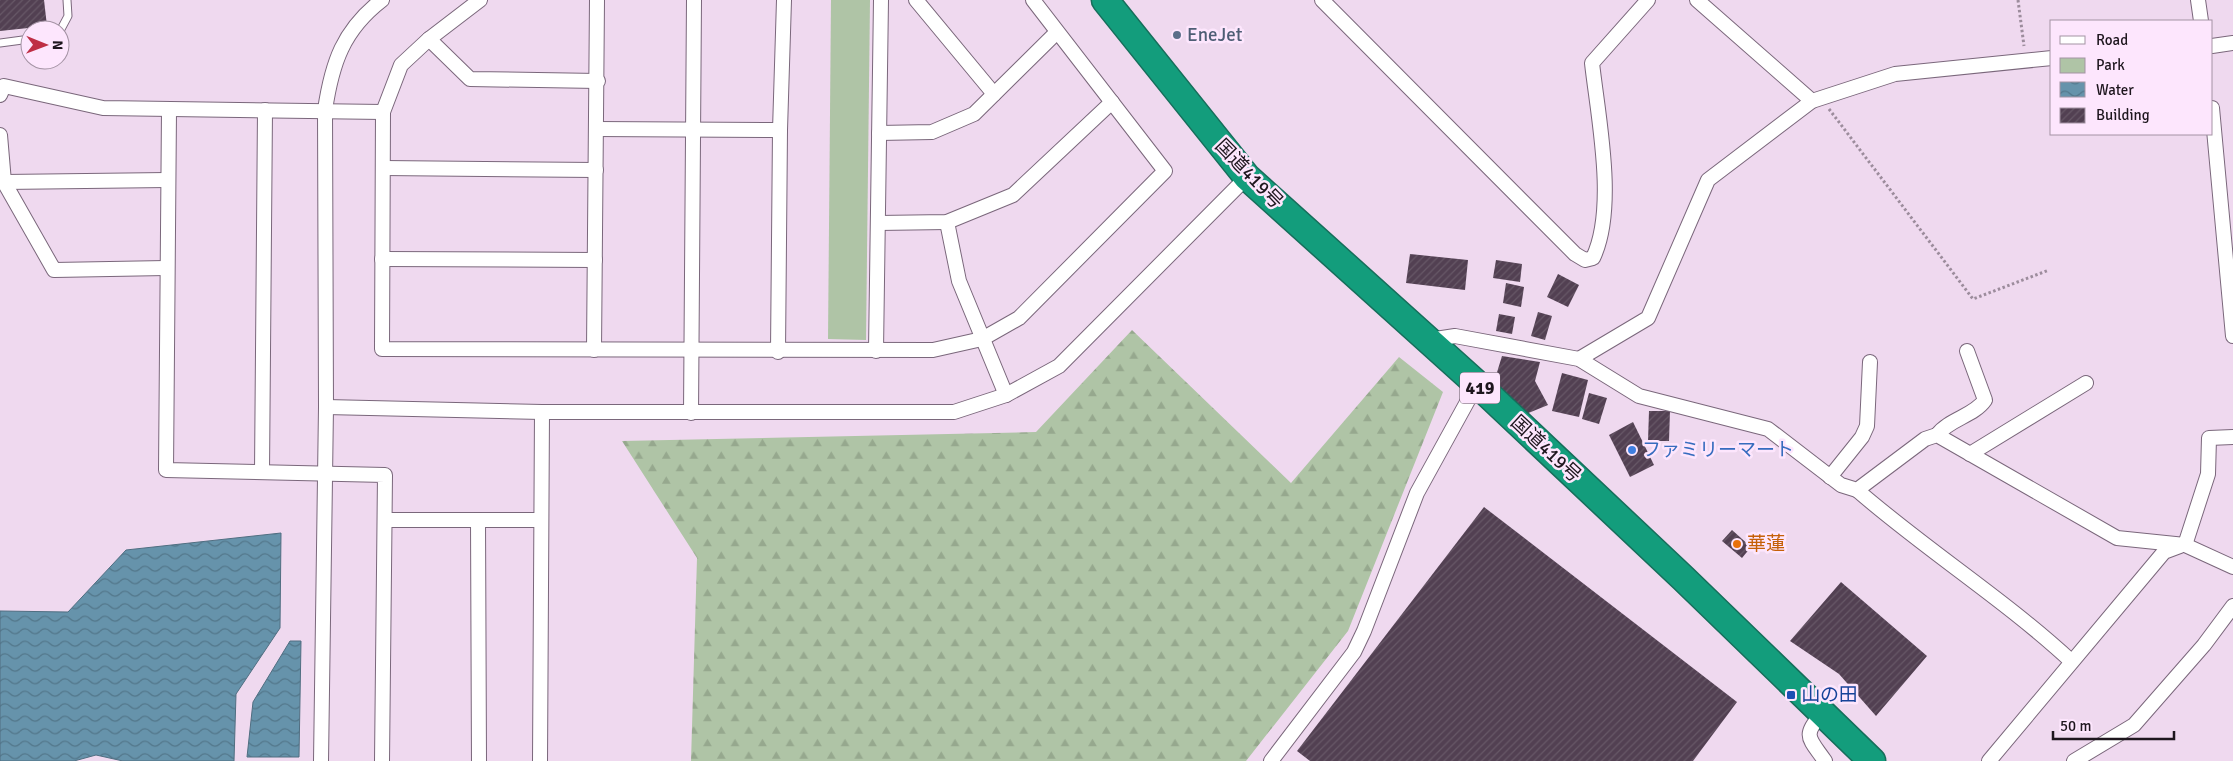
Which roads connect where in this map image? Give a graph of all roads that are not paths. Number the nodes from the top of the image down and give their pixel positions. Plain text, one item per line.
1 (66, 0) edge
2 (382, 0) edge
3 (480, 0) edge
4 (596, 0) edge
5 (694, 0) edge
6 (784, 0) edge
7 (881, 0) edge
8 (916, 0) edge
9 (1033, 0) edge
10 (1105, 0) edge
11 (1322, 0) edge
12 (1648, 0) edge
13 (1697, 0) edge
14 (2198, 0) edge
15 (366, 5) edge
16 (66, 20) edge
17 (2202, 20) edge
18 (1057, 32) junction
19 (429, 39) junction
20 (20, 40) edge
21 (0, 43) edge
22 (2233, 43) edge
23 (2213, 46) edge
24 (2050, 58) edge
25 (598, 81) junction
26 (994, 94) junction
27 (0, 95) edge
28 (1817, 100) junction
29 (1112, 102) junction
30 (266, 110) junction
31 (325, 110) junction
32 (169, 111) junction
33 (383, 112) junction
34 (2213, 119) edge
35 (596, 129) junction
36 (693, 130) junction
37 (780, 130) junction
38 (879, 133) junction
39 (0, 135) edge
40 (382, 168) junction
41 (596, 170) junction
42 (1247, 177) junction
43 (167, 180) junction
44 (4, 182) junction
45 (947, 222) junction
46 (878, 223) junction
47 (382, 259) junction
48 (595, 260) junction
49 (166, 268) junction
50 (2233, 336) edge
51 (982, 339) junction
52 (1429, 340) junction
53 (594, 350) junction
54 (690, 350) junction
55 (876, 351) junction
56 (1967, 351) dead end
57 (778, 352) junction
58 (1579, 359) junction
59 (1870, 362) dead end
60 (2086, 383) dead end
61 (1477, 384) junction
62 (1006, 395) junction
63 (326, 407) junction
64 (542, 412) junction
65 (691, 413) junction
66 (1937, 435) junction
67 (2233, 437) edge
68 (1970, 454) junction
69 (262, 472) junction
70 (325, 473) junction
71 (1830, 477) junction
72 (1857, 490) junction
73 (385, 520) junction
74 (478, 520) junction
75 (541, 520) junction
76 (2185, 545) junction
77 (2233, 567) edge
78 (2233, 606) edge
79 (2072, 661) junction
80 (1822, 714) junction
81 (321, 761) edge
82 (382, 761) edge
83 (479, 761) edge
84 (540, 761) edge
85 (1271, 761) edge
86 (1825, 761) edge
87 (1872, 761) edge
88 (1989, 761) edge
89 (2074, 761) edge

1 - 16 lane
2 - 15 street
3 - 19 street
4 - 25 street
5 - 36 street
6 - 37 street
7 - 38 street
8 - 26 street
9 - 18 street
10 - 42 highway, 国道419号 / 419
11 - 12 street
13 - 28 street
14 - 17 street
15 - 31 street
18 - 26 street
18 - 29 street
19 - 25 street
19 - 33 street
20 - 21 lane
22 - 23 street
24 - 28 street
25 - 35 street
26 - 38 street
27 - 32 street
28 - 58 street
29 - 45 street
29 - 51 street
30 - 31 street
30 - 32 street
30 - 69 street
31 - 33 street
31 - 63 street
32 - 43 street
33 - 40 street
34 - 50 street
35 - 36 street
35 - 41 street
36 - 37 street
36 - 54 street
37 - 57 street
38 - 46 street
39 - 44 street
40 - 41 street
40 - 47 street
41 - 48 street
42 - 52 highway, 国道419号 / 419
42 - 62 street
43 - 44 street
43 - 49 street
44 - 49 street
45 - 46 street
45 - 51 street
46 - 55 street
47 - 48 street
47 - 53 street
48 - 53 street
49 - 69 street
51 - 55 street
51 - 62 street
52 - 58 street
52 - 61 highway, 国道419号 / 419
53 - 54 street
54 - 57 street
54 - 65 street
55 - 57 street
56 - 66 street
58 - 71 street
59 - 71 street
60 - 68 street
61 - 80 highway, 国道419号 / 419
61 - 85 street
62 - 65 street
63 - 64 street
63 - 70 street
64 - 65 street
64 - 75 street
66 - 68 street
66 - 72 street
67 - 76 street
68 - 76 street
69 - 70 street
70 - 73 street
70 - 81 street
71 - 72 street
72 - 79 street
73 - 74 street
73 - 82 street
74 - 75 street
74 - 83 street
75 - 84 street
76 - 77 street
76 - 79 street
78 - 89 street
79 - 88 street
80 - 86 street
80 - 87 highway, 国道419号 / 419

